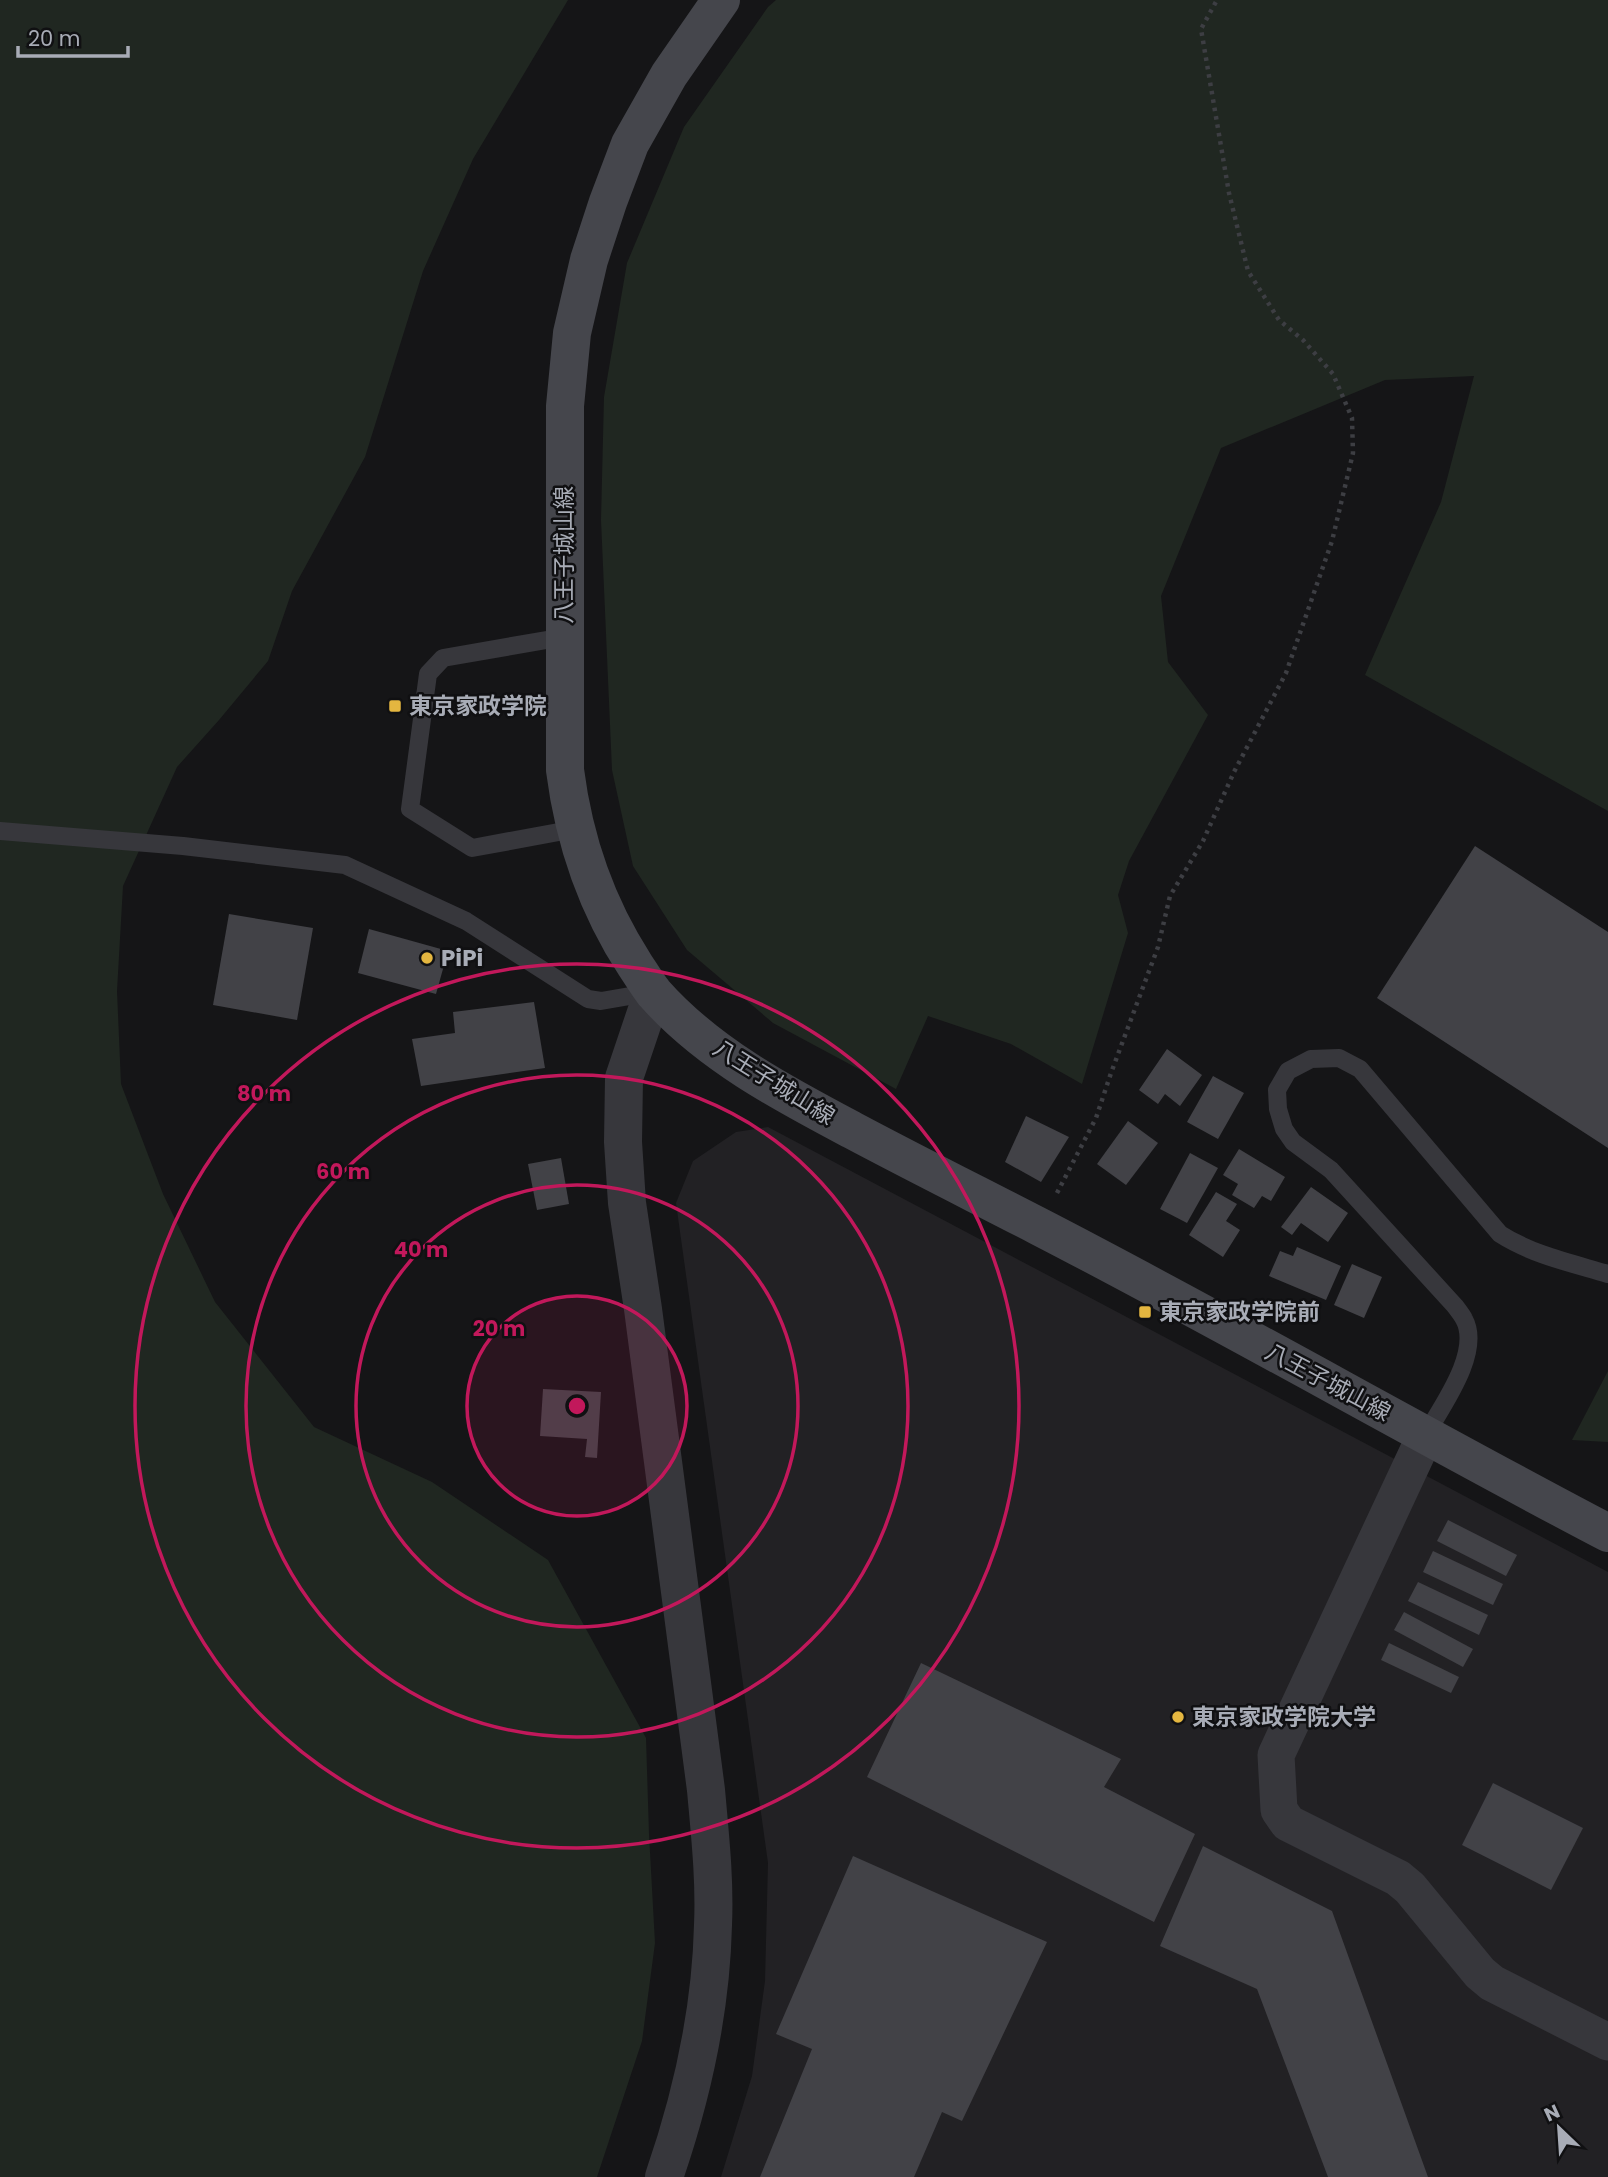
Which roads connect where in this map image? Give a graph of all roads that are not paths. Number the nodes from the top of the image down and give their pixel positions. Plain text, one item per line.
1 (721, 0) edge
2 (564, 637) junction
3 (575, 829) junction
4 (0, 831) edge
5 (653, 992) junction
6 (1608, 1273) edge
7 (1426, 1434) junction
8 (1608, 1533) edge
9 (1608, 2042) edge
10 (664, 2177) edge

1 - 2 main road, 八王子城山線
2 - 3 main road, 八王子城山線
2 - 3 lane
3 - 5 main road, 八王子城山線
4 - 5 lane
5 - 7 main road, 八王子城山線
5 - 10 street
6 - 7 lane
7 - 8 main road, 八王子城山線
7 - 9 street

